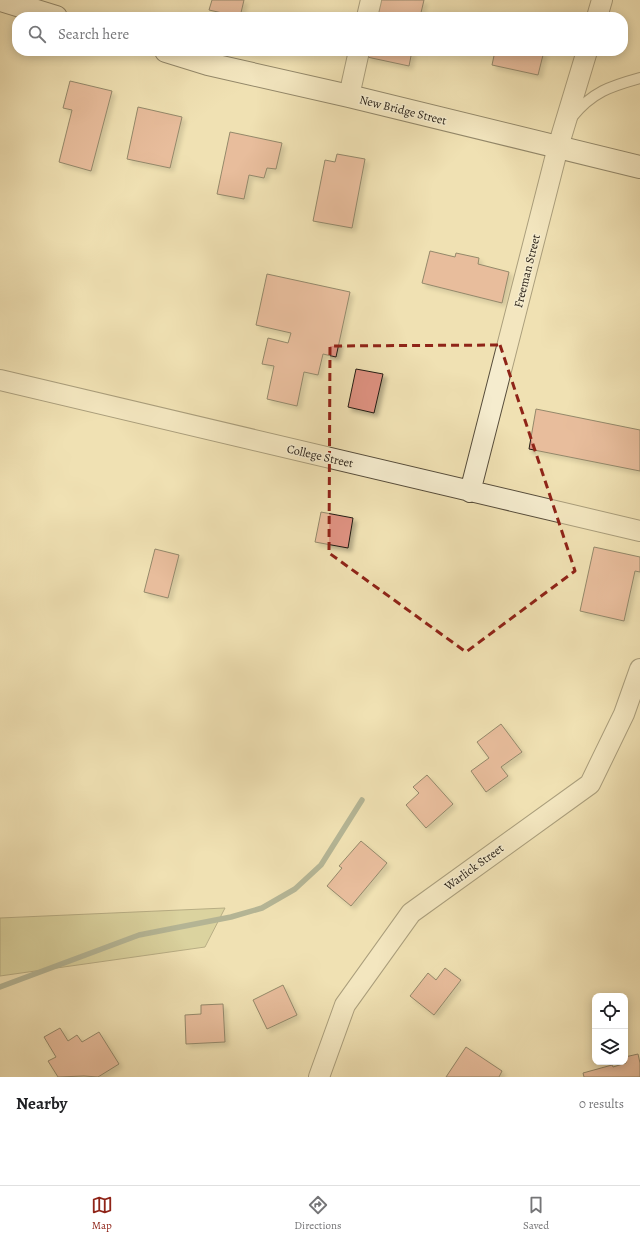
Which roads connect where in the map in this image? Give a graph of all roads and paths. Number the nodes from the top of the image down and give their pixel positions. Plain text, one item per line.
1 (1, 0) edge
2 (371, 0) edge
3 (602, 0) edge
4 (40, 12) edge
5 (368, 12) edge
6 (598, 12) edge
7 (182, 56) edge
8 (358, 56) edge
9 (586, 56) edge
10 (640, 78) edge
11 (349, 96) junction
12 (561, 138) junction
13 (640, 167) edge
14 (0, 380) edge
15 (470, 492) junction
16 (640, 532) edge
17 (640, 669) edge
18 (319, 1077) edge

1 - 4 main road
2 - 5 street
3 - 6 street
7 - 11 main road, New Bridge Street
8 - 11 street
9 - 12 street, Freeman Street
10 - 12 lane
11 - 12 main road, New Bridge Street
12 - 13 main road, New Bridge Street
12 - 15 street, Freeman Street
14 - 15 street, College Street
15 - 16 street, College Street
17 - 18 street, Warlick Street

